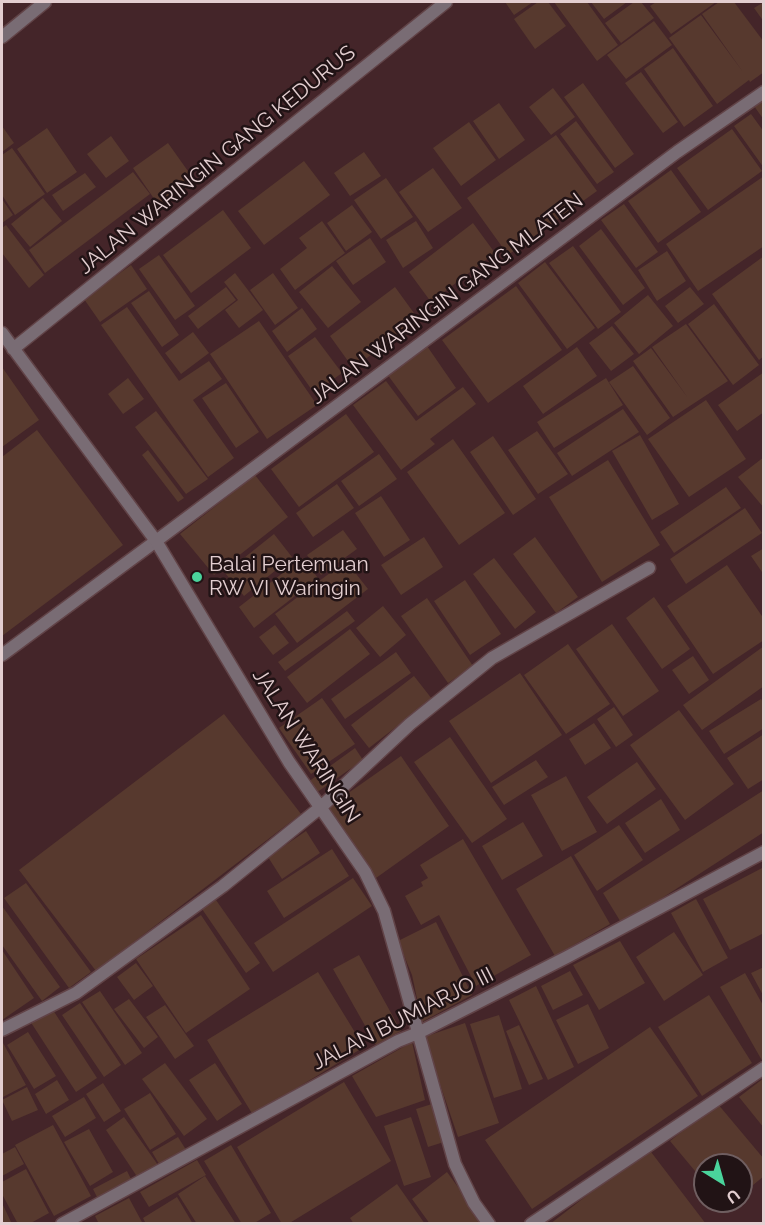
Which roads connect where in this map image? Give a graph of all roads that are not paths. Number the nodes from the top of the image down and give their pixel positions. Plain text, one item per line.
1 (45, 2) edge
2 (446, 2) edge
3 (2, 37) edge
4 (764, 92) edge
5 (2, 333) edge
6 (13, 349) junction
7 (156, 541) junction
8 (650, 568) dead end
9 (2, 655) edge
10 (321, 807) junction
11 (764, 852) edge
12 (2, 1030) edge
13 (418, 1033) junction
14 (764, 1068) edge
15 (62, 1224) edge
16 (489, 1224) edge
17 (531, 1224) edge

1 - 3 street
2 - 6 street, JALAN WARINGIN GANG KEDURUS
4 - 7 street, JALAN WARINGIN GANG MLATEN
5 - 6 street, JALAN WARINGIN
6 - 7 street, JALAN WARINGIN
7 - 9 street, JALAN WARINGIN GANG MLATEN
7 - 10 street, JALAN WARINGIN
8 - 10 street
10 - 12 street
10 - 13 street, JALAN WARINGIN
11 - 13 street, JALAN BUMIARJO III
13 - 15 street, JALAN BUMIARJO III
13 - 16 street, JALAN WARINGIN
14 - 17 street

